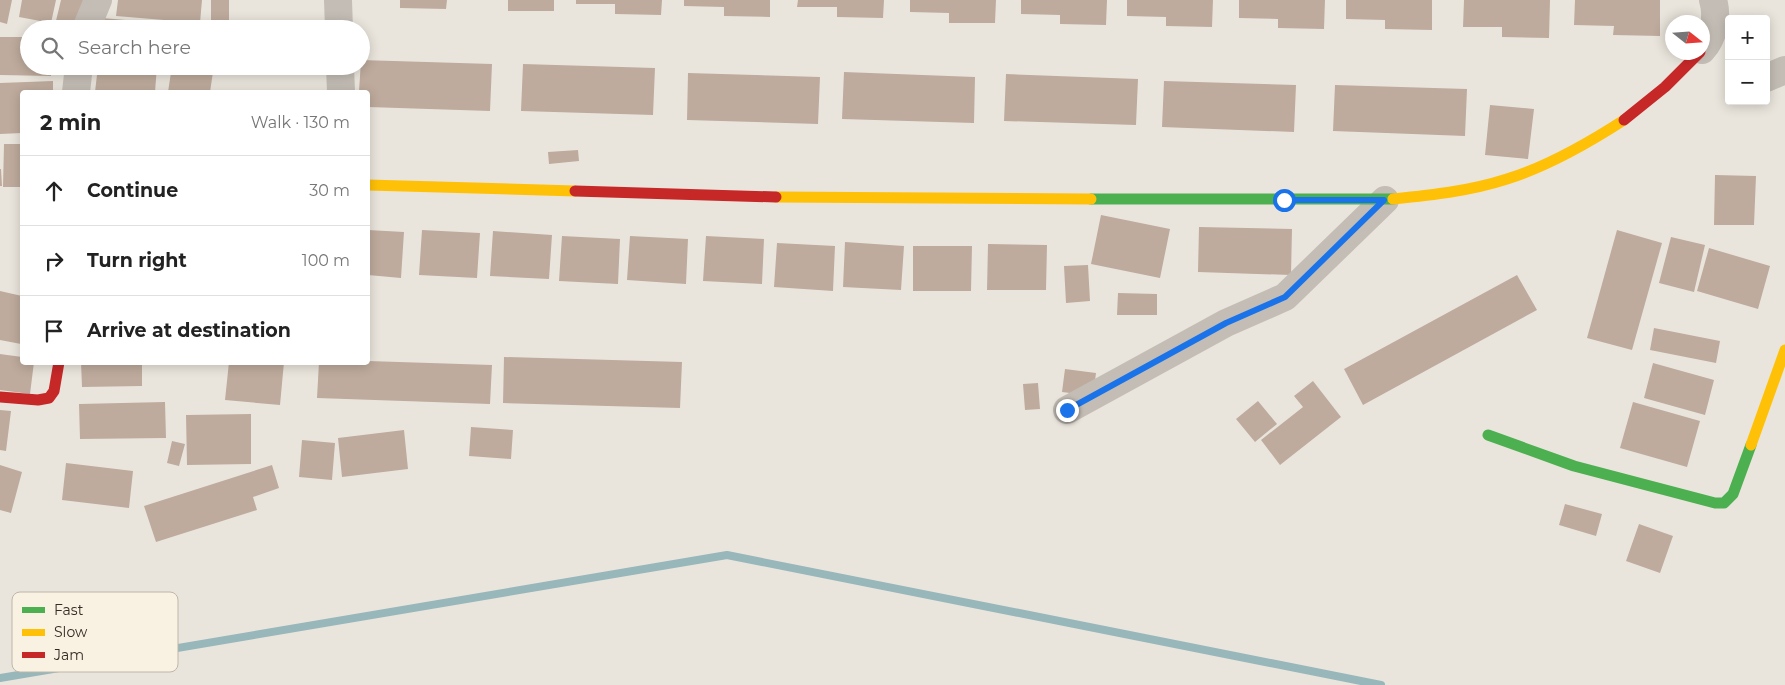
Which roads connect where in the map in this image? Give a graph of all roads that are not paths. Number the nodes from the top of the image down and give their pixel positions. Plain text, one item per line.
1 (98, 0) edge
2 (338, 0) edge
3 (1713, 0) edge
4 (90, 20) edge
5 (339, 20) edge
6 (1710, 34) edge
7 (1693, 60) edge
8 (1785, 70) edge
9 (78, 75) edge
10 (340, 75) edge
11 (1770, 76) edge
12 (76, 90) edge
13 (341, 90) edge
14 (370, 185) edge
15 (1384, 200) junction
16 (1785, 350) edge
17 (58, 365) edge
18 (0, 397) edge
19 (1067, 410) dead end
20 (1488, 435) dead end

1 - 4 street
2 - 5 street
3 - 6 street
7 - 15 street
8 - 11 street
9 - 12 street
10 - 13 street
14 - 15 street
15 - 19 street
16 - 20 street
17 - 18 street

